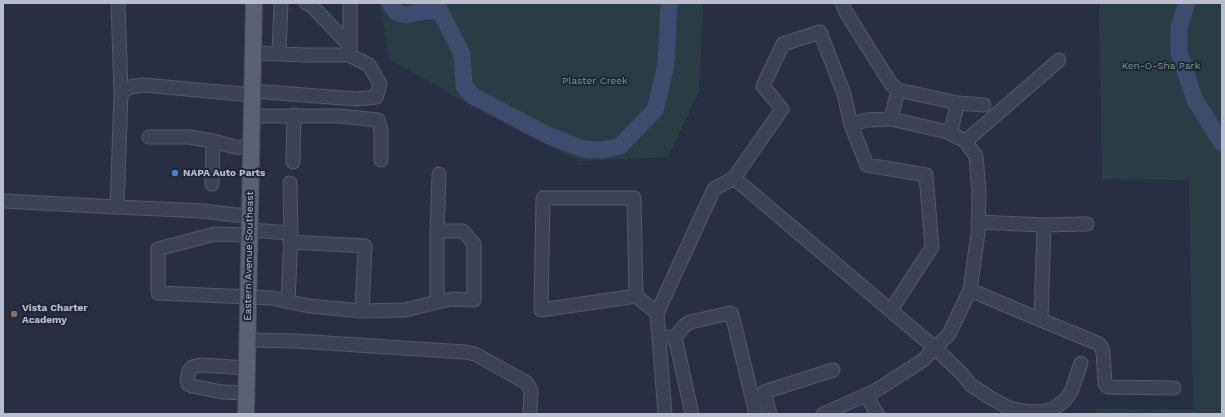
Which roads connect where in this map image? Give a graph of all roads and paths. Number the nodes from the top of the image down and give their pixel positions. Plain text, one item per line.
1 (118, 3) edge
2 (254, 3) edge
3 (281, 3) edge
4 (306, 3) edge
5 (350, 3) edge
6 (842, 3) edge
7 (350, 51) junction
8 (253, 52) junction
9 (279, 54) junction
10 (1059, 60) dead end
11 (898, 90) junction
12 (121, 93) junction
13 (252, 93) junction
14 (958, 103) junction
15 (984, 105) dead end
16 (294, 115) junction
17 (252, 116) junction
18 (891, 120) junction
19 (851, 125) junction
20 (950, 133) junction
21 (149, 137) dead end
22 (213, 141) junction
23 (966, 141) junction
24 (252, 148) junction
25 (381, 160) dead end
26 (293, 162) dead end
27 (439, 174) dead end
28 (734, 178) junction
29 (290, 183) dead end
30 (212, 184) dead end
31 (3, 201) edge
32 (117, 207) junction
33 (978, 222) junction
34 (1087, 224) dead end
35 (1044, 225) junction
36 (250, 227) junction
37 (437, 231) junction
38 (291, 238) junction
39 (970, 290) junction
40 (636, 296) junction
41 (249, 298) junction
42 (288, 302) junction
43 (437, 302) junction
44 (891, 310) junction
45 (362, 311) junction
46 (657, 313) junction
47 (1041, 320) junction
48 (675, 337) junction
49 (659, 338) junction
50 (248, 340) junction
51 (935, 348) junction
52 (1081, 363) dead end
53 (247, 368) junction
54 (833, 370) dead end
55 (1174, 388) dead end
56 (246, 393) junction
57 (866, 395) junction
58 (246, 414) edge
59 (530, 414) edge
60 (665, 414) edge
61 (692, 414) edge
62 (756, 414) edge
63 (770, 414) edge
64 (823, 414) edge
65 (877, 414) edge

1 - 12 street
2 - 8 main road, Eastern Avenue Southeast
3 - 9 street
4 - 7 street
5 - 7 street
6 - 11 street
7 - 9 street
7 - 13 street
8 - 9 street
8 - 13 main road, Eastern Avenue Southeast
10 - 23 street
11 - 14 street
11 - 18 street
12 - 13 street
12 - 32 street
13 - 17 main road, Eastern Avenue Southeast
14 - 15 street
14 - 20 street
16 - 17 street
16 - 25 street
16 - 26 street
17 - 24 main road, Eastern Avenue Southeast
18 - 19 street
18 - 20 street
19 - 28 street
19 - 44 street
20 - 23 street
21 - 22 street
22 - 24 street
22 - 30 street
23 - 33 street
24 - 36 main road, Eastern Avenue Southeast
27 - 37 street
28 - 44 street
28 - 46 street
29 - 38 street
31 - 32 street
32 - 36 street
33 - 35 street
33 - 39 street
34 - 35 street
35 - 47 street
36 - 38 street
36 - 41 main road, Eastern Avenue Southeast
36 - 41 street
37 - 43 street
37 - 43 street
38 - 42 street
38 - 45 street
39 - 47 street
39 - 51 street
40 - 40 street
40 - 46 street
41 - 42 street
41 - 50 main road, Eastern Avenue Southeast
42 - 45 street
43 - 45 street
44 - 51 street
46 - 49 street
47 - 55 street
48 - 49 street
48 - 61 street
48 - 62 street
49 - 60 street
50 - 53 main road, Eastern Avenue Southeast
50 - 59 street
51 - 52 street
51 - 57 street
53 - 56 main road, Eastern Avenue Southeast
53 - 56 street
54 - 63 street
56 - 58 main road, Eastern Avenue Southeast
57 - 64 street
57 - 65 street

